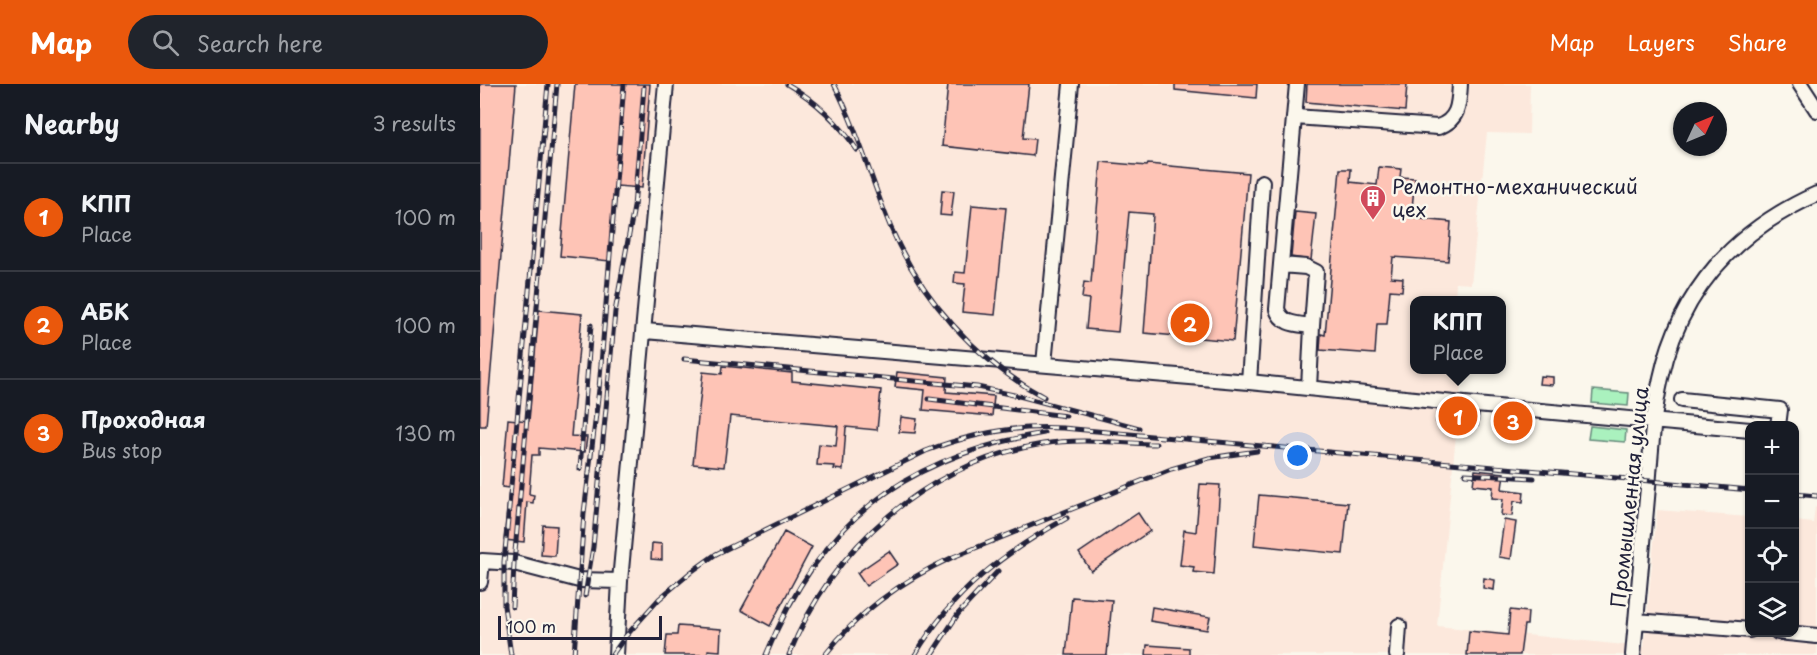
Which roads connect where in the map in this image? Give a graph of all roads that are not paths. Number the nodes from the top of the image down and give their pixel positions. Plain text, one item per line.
1 (666, 84) edge
2 (1071, 84) edge
3 (1297, 84) edge
4 (1460, 84) edge
5 (1800, 84) edge
6 (1807, 84) edge
7 (1817, 92) edge
8 (1817, 110) edge
9 (1295, 117) junction
10 (1262, 182) dead end
11 (1817, 194) edge
12 (1281, 265) junction
13 (1312, 326) junction
14 (645, 331) junction
15 (1044, 364) junction
16 (1249, 382) junction
17 (1309, 388) junction
18 (1682, 400) dead end
19 (1654, 421) junction
20 (1779, 421) edge
21 (1745, 430) edge
22 (481, 557) edge
23 (620, 581) junction
24 (480, 582) edge
25 (1636, 621) junction
26 (1399, 626) dead end
27 (1745, 630) edge
28 (1799, 635) edge
29 (1817, 636) edge
30 (616, 655) edge
31 (1396, 655) edge
32 (1633, 655) edge

1 - 14 street
2 - 15 street
3 - 9 street
4 - 9 street
5 - 8 street
6 - 7 street
9 - 12 street
10 - 16 street
11 - 19 street, Промышленная улица
12 - 13 street
12 - 13 street
13 - 17 street
14 - 15 street
14 - 23 street
15 - 16 street
16 - 17 street
17 - 19 street
18 - 20 street
19 - 21 street
19 - 25 street, Промышленная улица
22 - 23 street
22 - 24 street
23 - 30 street
25 - 27 street
25 - 32 street, Промышленная улица
26 - 31 street
28 - 29 street

